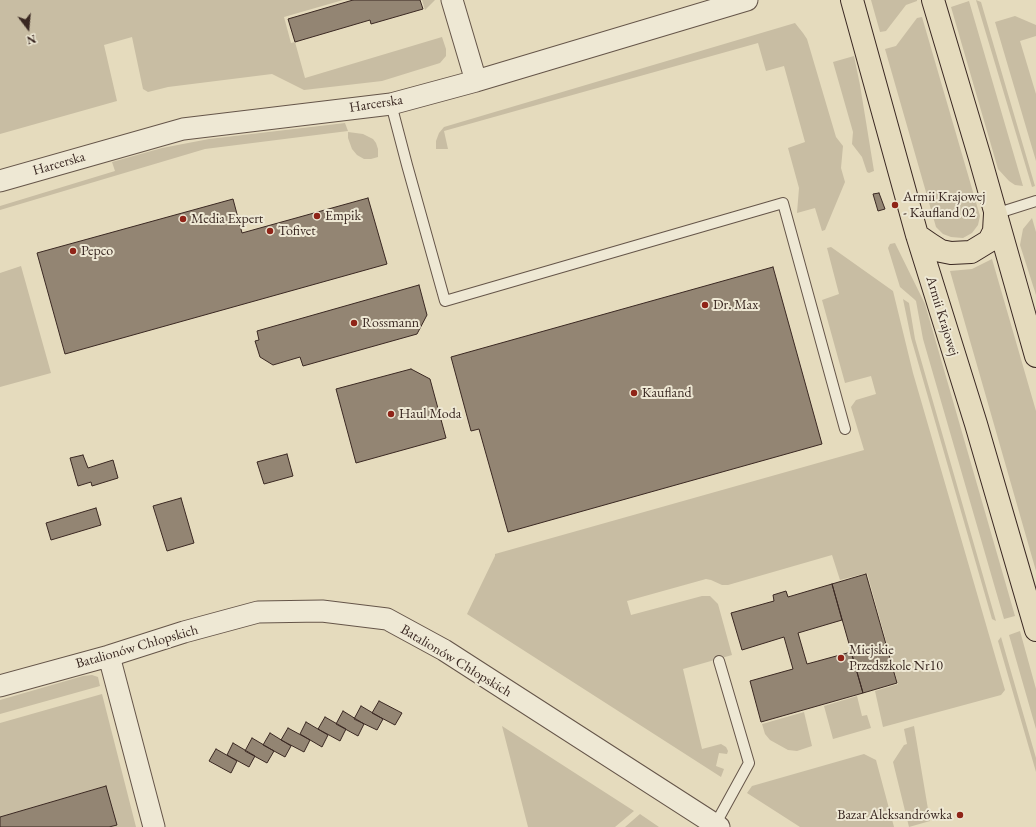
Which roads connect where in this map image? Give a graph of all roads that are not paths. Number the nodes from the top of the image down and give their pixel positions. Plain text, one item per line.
1 (452, 0) edge
2 (747, 0) edge
3 (852, 0) edge
4 (932, 0) edge
5 (476, 80) junction
6 (391, 104) junction
7 (0, 181) edge
8 (1036, 201) edge
9 (995, 214) junction
10 (917, 235) junction
11 (1030, 314) edge
12 (1036, 356) edge
13 (845, 429) dead end
14 (1036, 630) edge
15 (109, 656) junction
16 (719, 660) dead end
17 (0, 686) edge
18 (717, 826) edge
19 (154, 827) edge

1 - 5 street
2 - 5 street, Harcerska
3 - 10 main road, Armii Krajowej
4 - 9 main road
5 - 6 street, Harcerska
6 - 7 street, Harcerska
6 - 13 lane
8 - 9 lane
9 - 10 main road
9 - 11 main road
10 - 14 main road, Armii Krajowej
11 - 12 main road
15 - 17 street, Batalionów Chłopskich
15 - 18 street, Batalionów Chłopskich
15 - 19 street
16 - 18 lane

